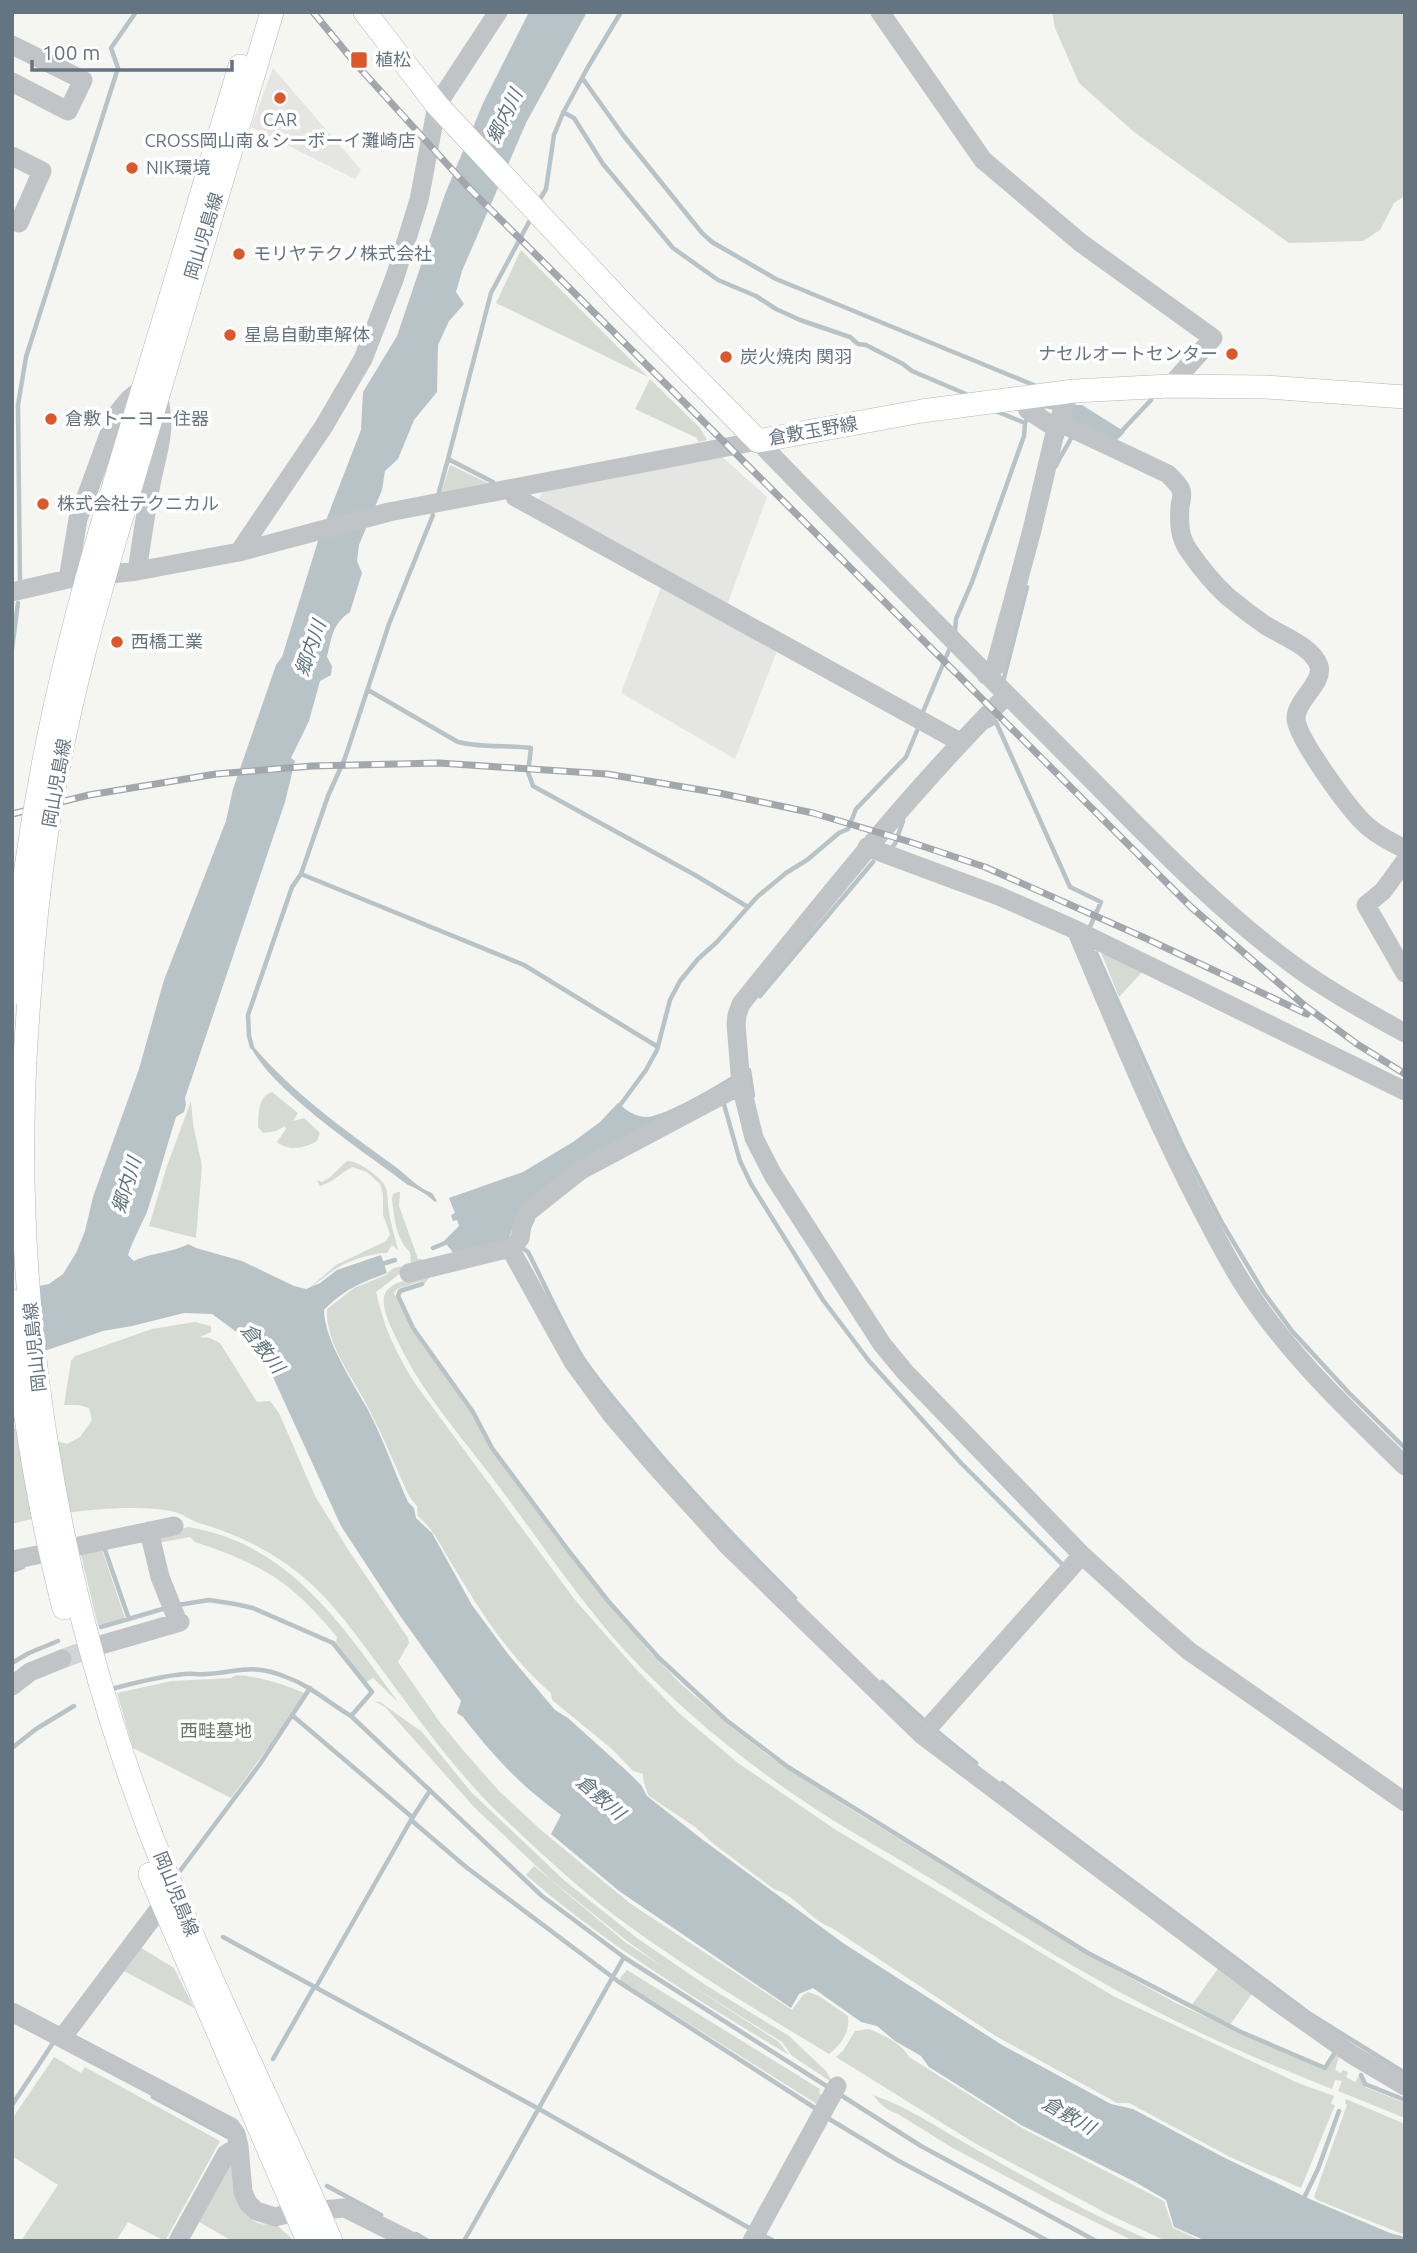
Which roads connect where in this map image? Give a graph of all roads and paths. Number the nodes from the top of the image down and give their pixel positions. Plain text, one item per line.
1 (256, 12) edge
2 (272, 12) edge
3 (365, 12) edge
4 (880, 12) edge
5 (493, 15) edge
6 (12, 44) edge
7 (12, 82) edge
8 (441, 109) junction
9 (12, 156) edge
10 (12, 219) edge
11 (176, 302) junction
12 (1170, 386) junction
13 (150, 391) junction
14 (1405, 397) edge
15 (1028, 407) junction
16 (1067, 417) junction
17 (758, 441) junction
18 (513, 489) junction
19 (108, 534) junction
20 (239, 552) junction
21 (137, 571) junction
22 (68, 579) junction
23 (12, 592) edge
24 (986, 675) junction
25 (1007, 695) junction
26 (960, 742) junction
27 (867, 847) junction
28 (1405, 849) edge
29 (1405, 861) edge
30 (1076, 930) junction
31 (1405, 973) edge
32 (12, 993) edge
33 (1405, 1033) edge
34 (741, 1077) junction
35 (1405, 1091) edge
36 (19, 1184) edge
37 (515, 1245) junction
38 (410, 1273) dead end
39 (12, 1301) edge
40 (1405, 1465) edge
41 (174, 1526) dead end
42 (149, 1531) junction
43 (57, 1545) junction
44 (1082, 1555) junction
45 (13, 1560) edge
46 (104, 1644) tunnel mouth
47 (62, 1659) tunnel mouth
48 (12, 1686) edge
49 (928, 1729) junction
50 (1405, 1802) edge
51 (162, 1905) junction
52 (12, 2011) edge
53 (59, 2037) junction
54 (1405, 2086) edge
55 (834, 2090) dead end
56 (239, 2147) junction
57 (295, 2212) junction
58 (319, 2212) junction
59 (755, 2235) edge
60 (178, 2241) edge
61 (308, 2241) edge
62 (331, 2241) edge
63 (411, 2241) edge

1 - 11 main road, 岡山児島線
2 - 11 main road, 岡山児島線
3 - 8 main road, 倉敷玉野線
4 - 12 street
5 - 8 street
6 - 7 street
8 - 17 main road, 倉敷玉野線
8 - 20 street
9 - 10 street
11 - 13 main road, 岡山児島線
12 - 14 main road, 倉敷玉野線
12 - 16 main road, 倉敷玉野線
13 - 19 main road, 岡山児島線
13 - 21 street
13 - 22 street
15 - 16 main road, 倉敷玉野線
15 - 16 street
15 - 17 main road, 倉敷玉野線
16 - 24 street
16 - 28 street
17 - 18 street
17 - 24 street
18 - 20 street
18 - 26 street
19 - 32 main road, 岡山児島線, bridge
19 - 36 main road, 岡山児島線, bridge
20 - 21 street
21 - 22 street
22 - 23 street
24 - 25 street
25 - 26 street
25 - 33 street
26 - 27 street
27 - 30 street
27 - 34 street
29 - 31 street
30 - 35 street
30 - 40 street
34 - 37 street
34 - 44 street
36 - 43 main road, 岡山児島線
37 - 38 street
37 - 49 street
39 - 43 main road, 岡山児島線
41 - 42 street
42 - 43 street
42 - 46 street
43 - 45 street
43 - 51 main road, 岡山児島線
43 - 58 main road, 岡山児島線
44 - 49 street
44 - 50 street
47 - 48 street
49 - 54 street
51 - 53 street
51 - 57 main road, 岡山児島線
52 - 53 street
53 - 56 street
55 - 59 street
56 - 57 street
56 - 60 street
57 - 58 street
57 - 61 main road, 岡山児島線
58 - 62 main road, 岡山児島線
58 - 63 street

